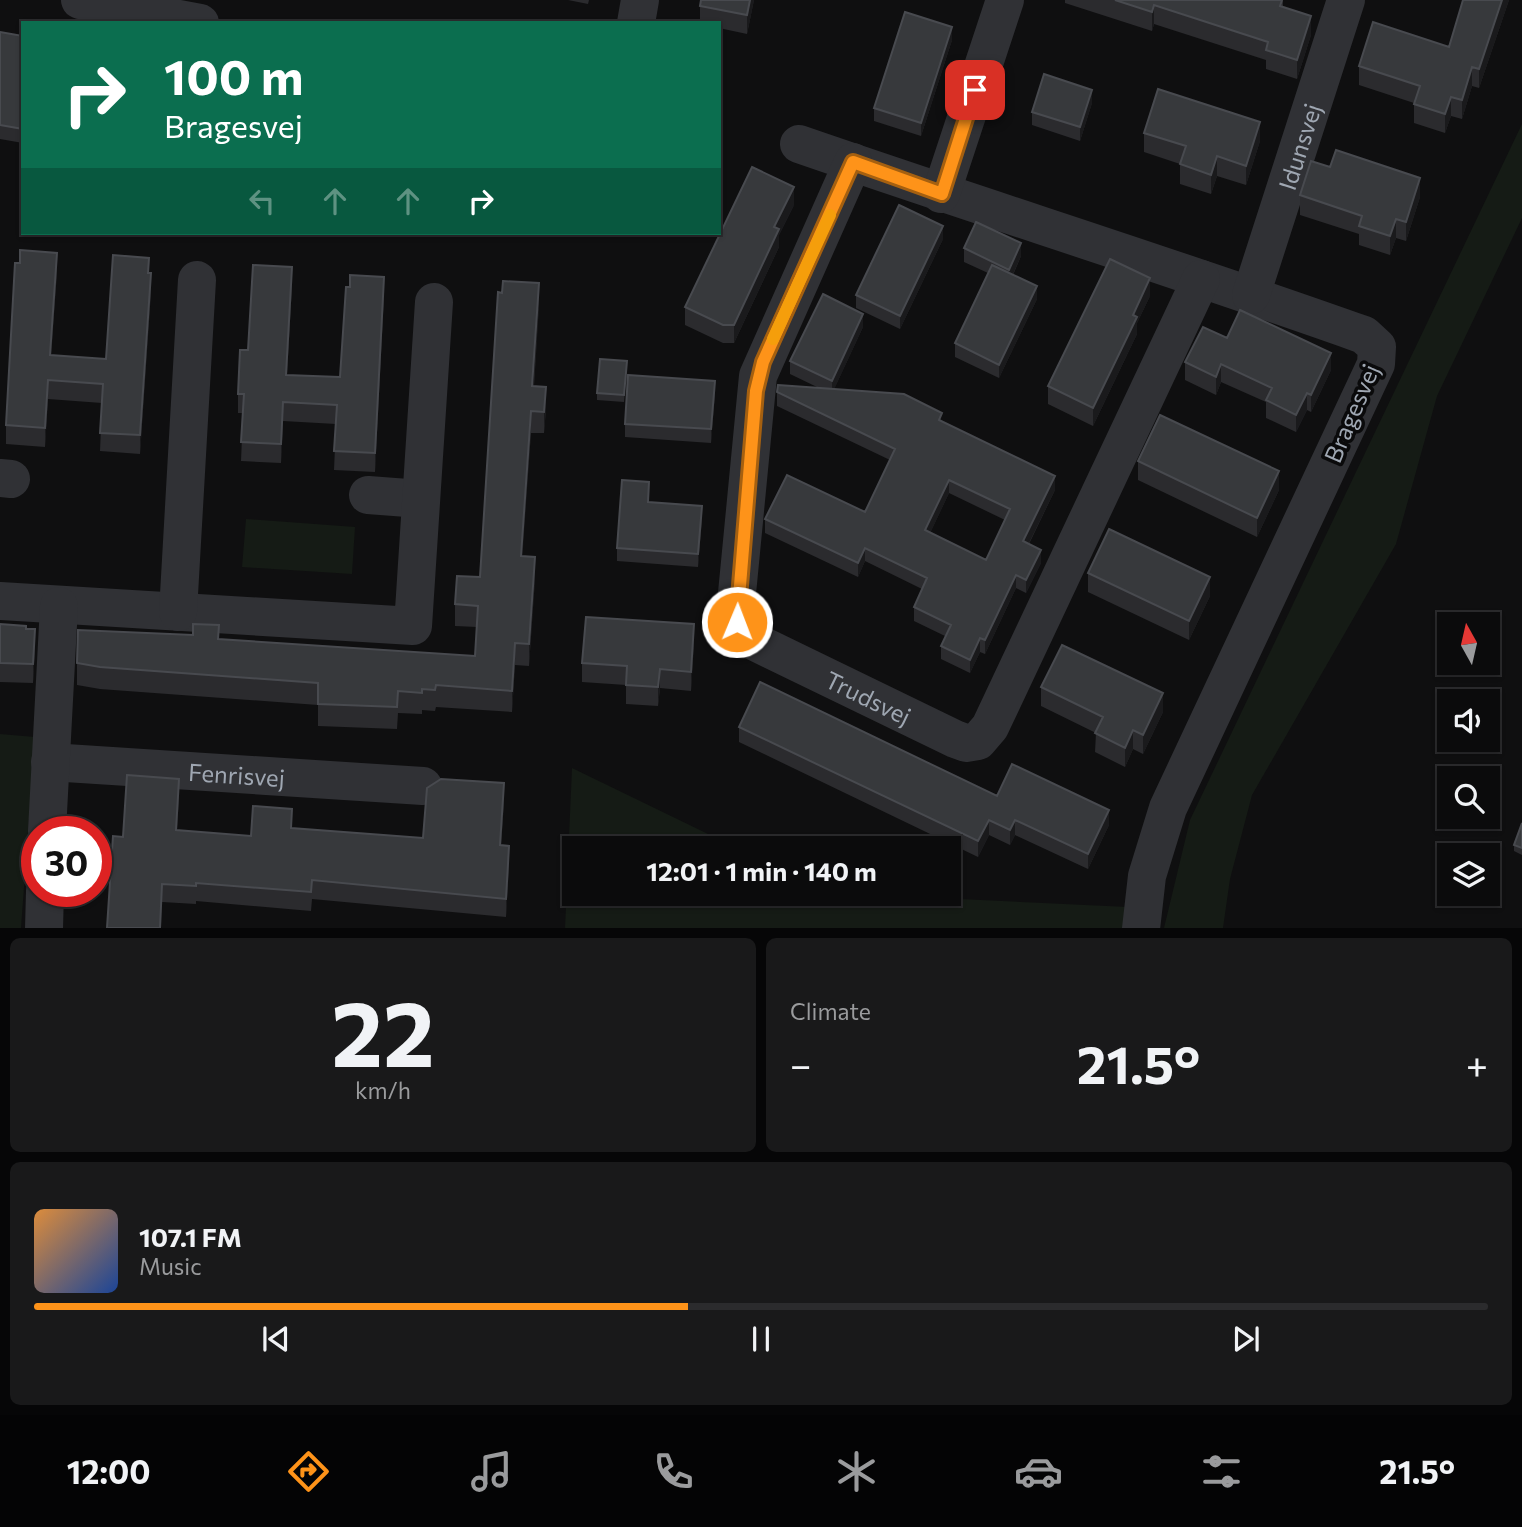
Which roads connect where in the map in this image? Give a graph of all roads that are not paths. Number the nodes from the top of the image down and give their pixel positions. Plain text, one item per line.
1 (80, 0) edge
2 (640, 0) edge
3 (1004, 0) edge
4 (1346, 0) edge
5 (190, 21) edge
6 (636, 21) edge
7 (799, 144) dead end
8 (853, 162) junction
9 (942, 194) junction
10 (1202, 279) junction
11 (197, 280) dead end
12 (1251, 295) junction
13 (434, 302) dead end
14 (368, 495) dead end
15 (421, 499) junction
16 (0, 601) edge
17 (59, 606) junction
18 (177, 612) junction
19 (50, 762) junction
20 (423, 786) dead end
21 (48, 816) edge
22 (45, 907) edge
23 (44, 928) edge
24 (1141, 928) edge

1 - 5 street
2 - 6 street
3 - 9 street
4 - 12 street, Idunsvej
7 - 8 street, Bragesvej
8 - 9 street, Bragesvej
8 - 10 street, Trudsvej
9 - 10 street, Bragesvej
10 - 12 street, Bragesvej
11 - 18 street
12 - 24 street, Bragesvej
13 - 15 street
14 - 15 street
15 - 18 street
16 - 17 street
17 - 18 street
17 - 19 street
19 - 20 street, Fenrisvej
19 - 21 street
22 - 23 street

